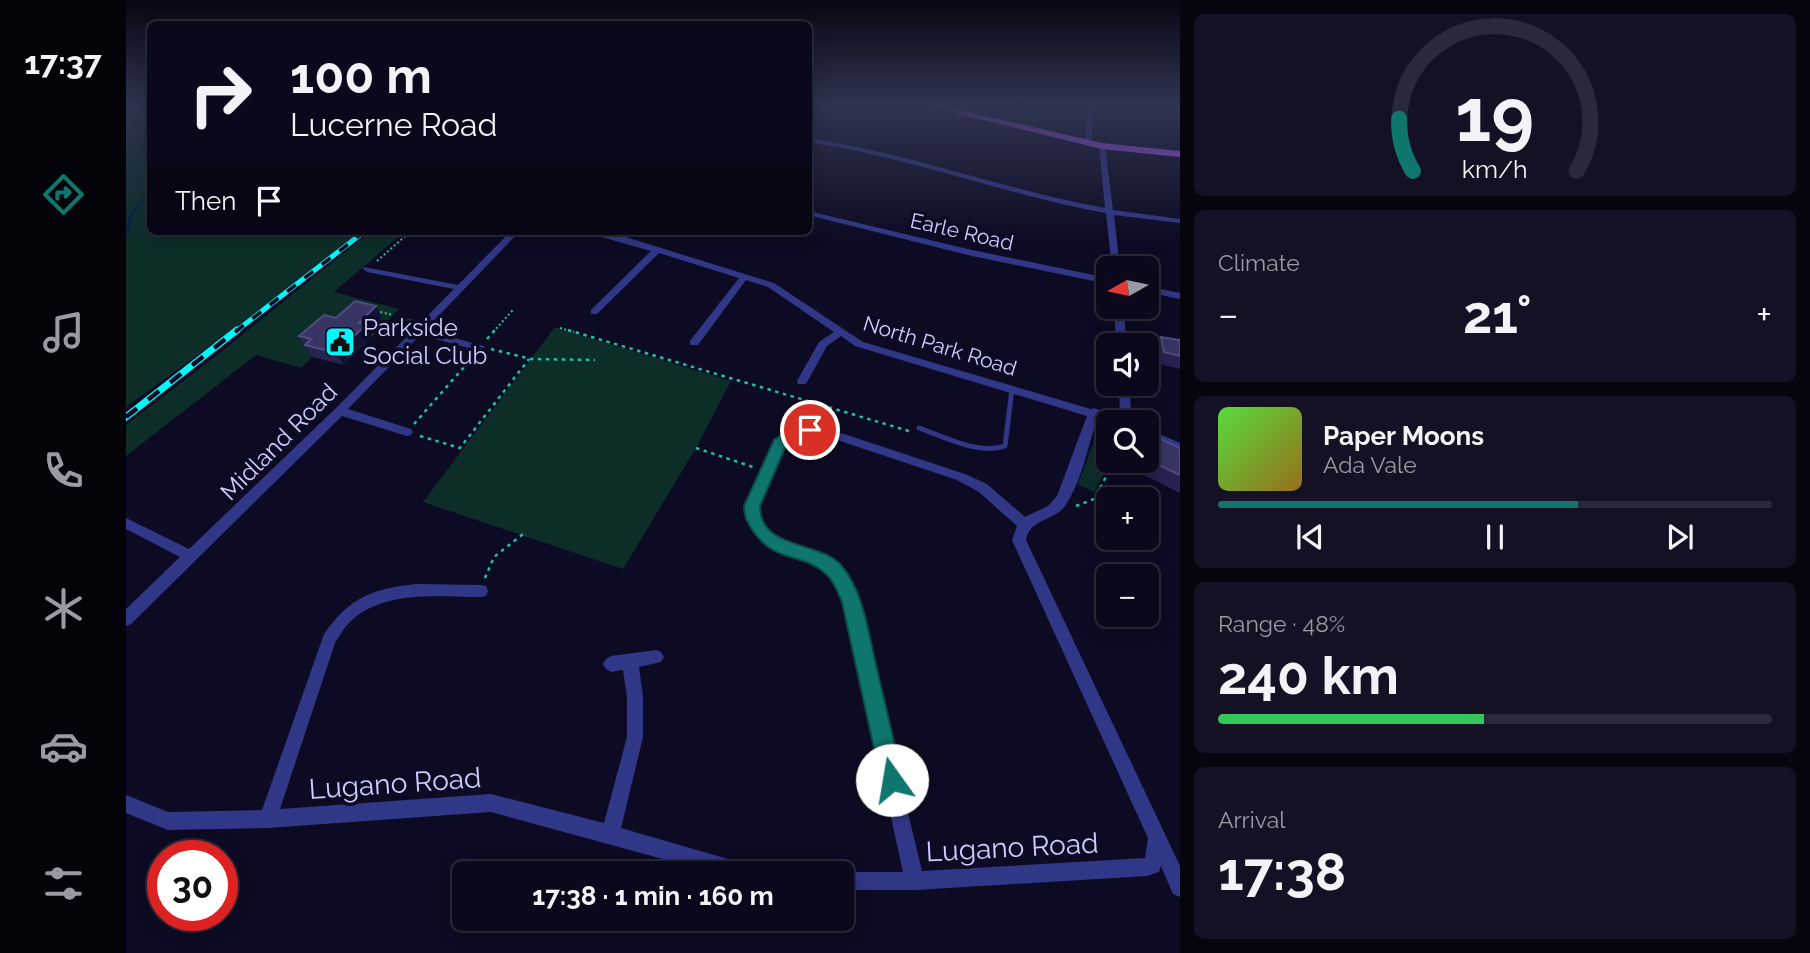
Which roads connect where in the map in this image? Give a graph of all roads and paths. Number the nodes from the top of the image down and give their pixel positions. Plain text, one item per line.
1 (859, 150) edge
2 (1103, 150) edge
3 (1152, 150) edge
4 (1180, 153) edge
5 (1110, 211) junction
6 (812, 214) edge
7 (1180, 221) edge
8 (406, 235) edge
9 (512, 235) edge
10 (607, 235) edge
11 (657, 250) junction
12 (1115, 256) edge
13 (367, 269) joint
14 (745, 276) junction
15 (1096, 279) edge
16 (461, 288) junction
17 (1159, 292) edge
18 (1180, 296) edge
19 (513, 310) dead end
20 (375, 311) edge
21 (594, 312) dead end
22 (393, 315) dead end
23 (409, 321) dead end
24 (560, 328) dead end
25 (422, 329) junction
26 (840, 332) junction
27 (694, 343) dead end
28 (480, 348) joint
29 (529, 359) junction
30 (596, 360) dead end
31 (802, 381) dead end
32 (1012, 389) junction
33 (340, 411) junction
34 (1094, 412) joint
35 (919, 428) joint
36 (407, 432) junction
37 (1159, 438) edge
38 (1180, 447) edge
39 (696, 448) dead end
40 (767, 472) junction
41 (1107, 473) edge
42 (1056, 506) junction
43 (126, 523) edge
44 (1024, 524) junction
45 (523, 534) dead end
46 (192, 557) junction
47 (481, 591) joint
48 (126, 619) edge
49 (656, 657) dead end
50 (630, 662) junction
51 (611, 664) dead end
52 (126, 804) edge
53 (268, 820) junction
54 (1154, 832) junction
55 (610, 834) junction
56 (703, 861) edge
57 (854, 881) edge
58 (915, 881) junction
59 (1180, 887) edge

1 - 5 street
2 - 5 street
3 - 4 main road
5 - 7 street
5 - 12 street
6 - 15 street, Earle Road
8 - 13 path
9 - 16 street, Midland Road
10 - 11 street, North Park Road
11 - 14 street, North Park Road
11 - 21 street
13 - 16 street
14 - 26 street, North Park Road
14 - 27 street
16 - 25 street, Midland Road
17 - 18 street
19 - 29 path
20 - 22 path
23 - 25 lane
24 - 35 path
25 - 28 street
25 - 33 street, Midland Road
26 - 31 street
26 - 32 street, North Park Road
28 - 36 path
29 - 30 path
29 - 36 path
32 - 34 street, North Park Road
32 - 35 lane
33 - 36 street
33 - 46 street, Midland Road
34 - 42 street
37 - 38 street
39 - 40 path
40 - 44 street
40 - 58 street
41 - 42 path
42 - 44 street
43 - 46 street
44 - 54 street
45 - 47 path
46 - 48 street, Midland Road
47 - 53 street
49 - 50 street
50 - 51 street
50 - 55 street
52 - 53 street, Lugano Road
53 - 55 street, Lugano Road
54 - 58 street, Lugano Road
54 - 59 street
55 - 56 street, Lugano Road
57 - 58 street, Lugano Road

